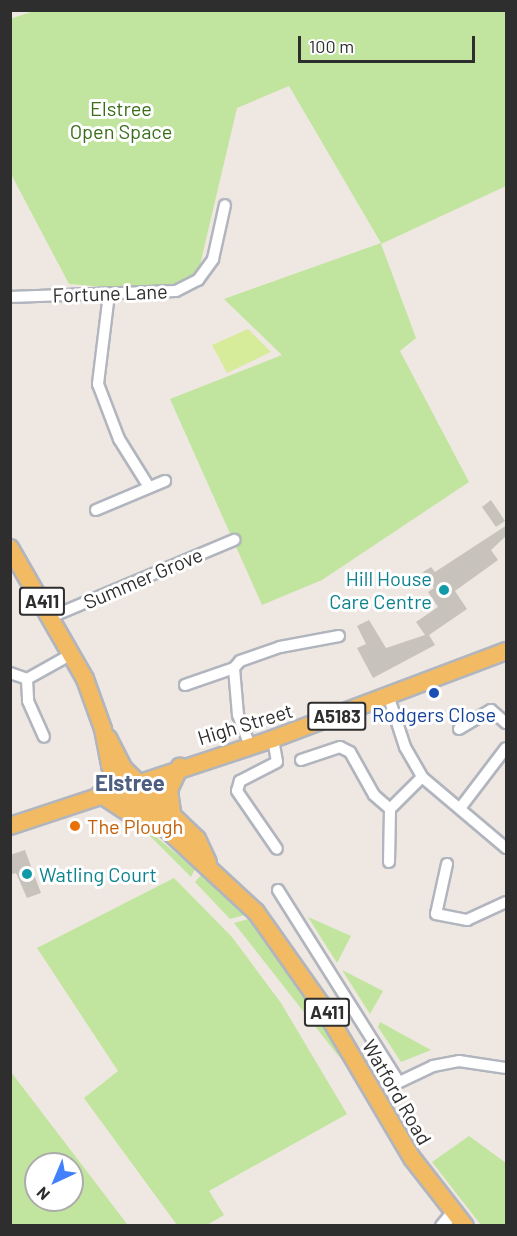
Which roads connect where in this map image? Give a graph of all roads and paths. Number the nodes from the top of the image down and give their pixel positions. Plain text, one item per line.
1 (225, 205) dead end
2 (109, 294) junction
3 (10, 297) edge
4 (165, 481) dead end
5 (149, 487) junction
6 (96, 510) dead end
7 (234, 540) dead end
8 (10, 548) edge
9 (51, 617) junction
10 (339, 636) dead end
11 (507, 651) edge
12 (72, 654) junction
13 (237, 664) junction
14 (10, 673) edge
15 (27, 679) junction
16 (185, 685) dead end
17 (389, 698) junction
18 (507, 723) edge
19 (103, 729) junction
20 (459, 729) dead end
21 (44, 737) dead end
22 (273, 739) junction
23 (250, 746) junction
24 (507, 748) edge
25 (301, 760) dead end
26 (180, 766) junction
27 (422, 777) junction
28 (138, 781) junction
29 (121, 786) junction
30 (100, 794) junction
31 (461, 807) junction
32 (390, 809) junction
33 (172, 812) junction
34 (10, 826) edge
35 (173, 840) junction
36 (507, 848) edge
37 (277, 849) dead end
38 (389, 862) dead end
39 (208, 863) junction
40 (447, 864) dead end
41 (278, 890) dead end
42 (507, 902) edge
43 (507, 1068) edge
44 (399, 1082) junction
45 (389, 1087) dead end
46 (448, 1219) edge
47 (465, 1226) edge

1 - 2 street, Fortune Lane
2 - 3 street, Fortune Lane
2 - 5 street
4 - 5 street
5 - 6 street
7 - 9 street, Summer Grove
8 - 9 main road, A411
9 - 12 main road, A411
10 - 13 street
11 - 17 main road, High Street / A5183
12 - 15 street
12 - 19 main road, A411
13 - 16 street
13 - 23 street
14 - 15 street
15 - 21 street
17 - 22 main road, High Street / A5183
17 - 27 street
18 - 20 street
19 - 28 main road, A411
19 - 29 main road, A411
22 - 23 main road, High Street / A5183
22 - 37 street
23 - 26 main road, High Street / A5183
24 - 31 street
25 - 32 street
26 - 28 main road, High Street / A5183
26 - 33 main road
27 - 31 street
27 - 32 street
28 - 29 main road, High Street / A5183
28 - 33 main road, Watford Road
29 - 30 main road, High Street / A5183
29 - 35 main road, Watford Road
30 - 34 main road, High Street / A5183
30 - 35 main road
31 - 36 street
32 - 38 street
33 - 39 main road, Watford Road
35 - 39 main road, Watford Road
39 - 46 main road, Watford Road / A411
40 - 42 street
41 - 44 street
43 - 44 street
44 - 45 street
46 - 47 main road, Watford Road / A411

